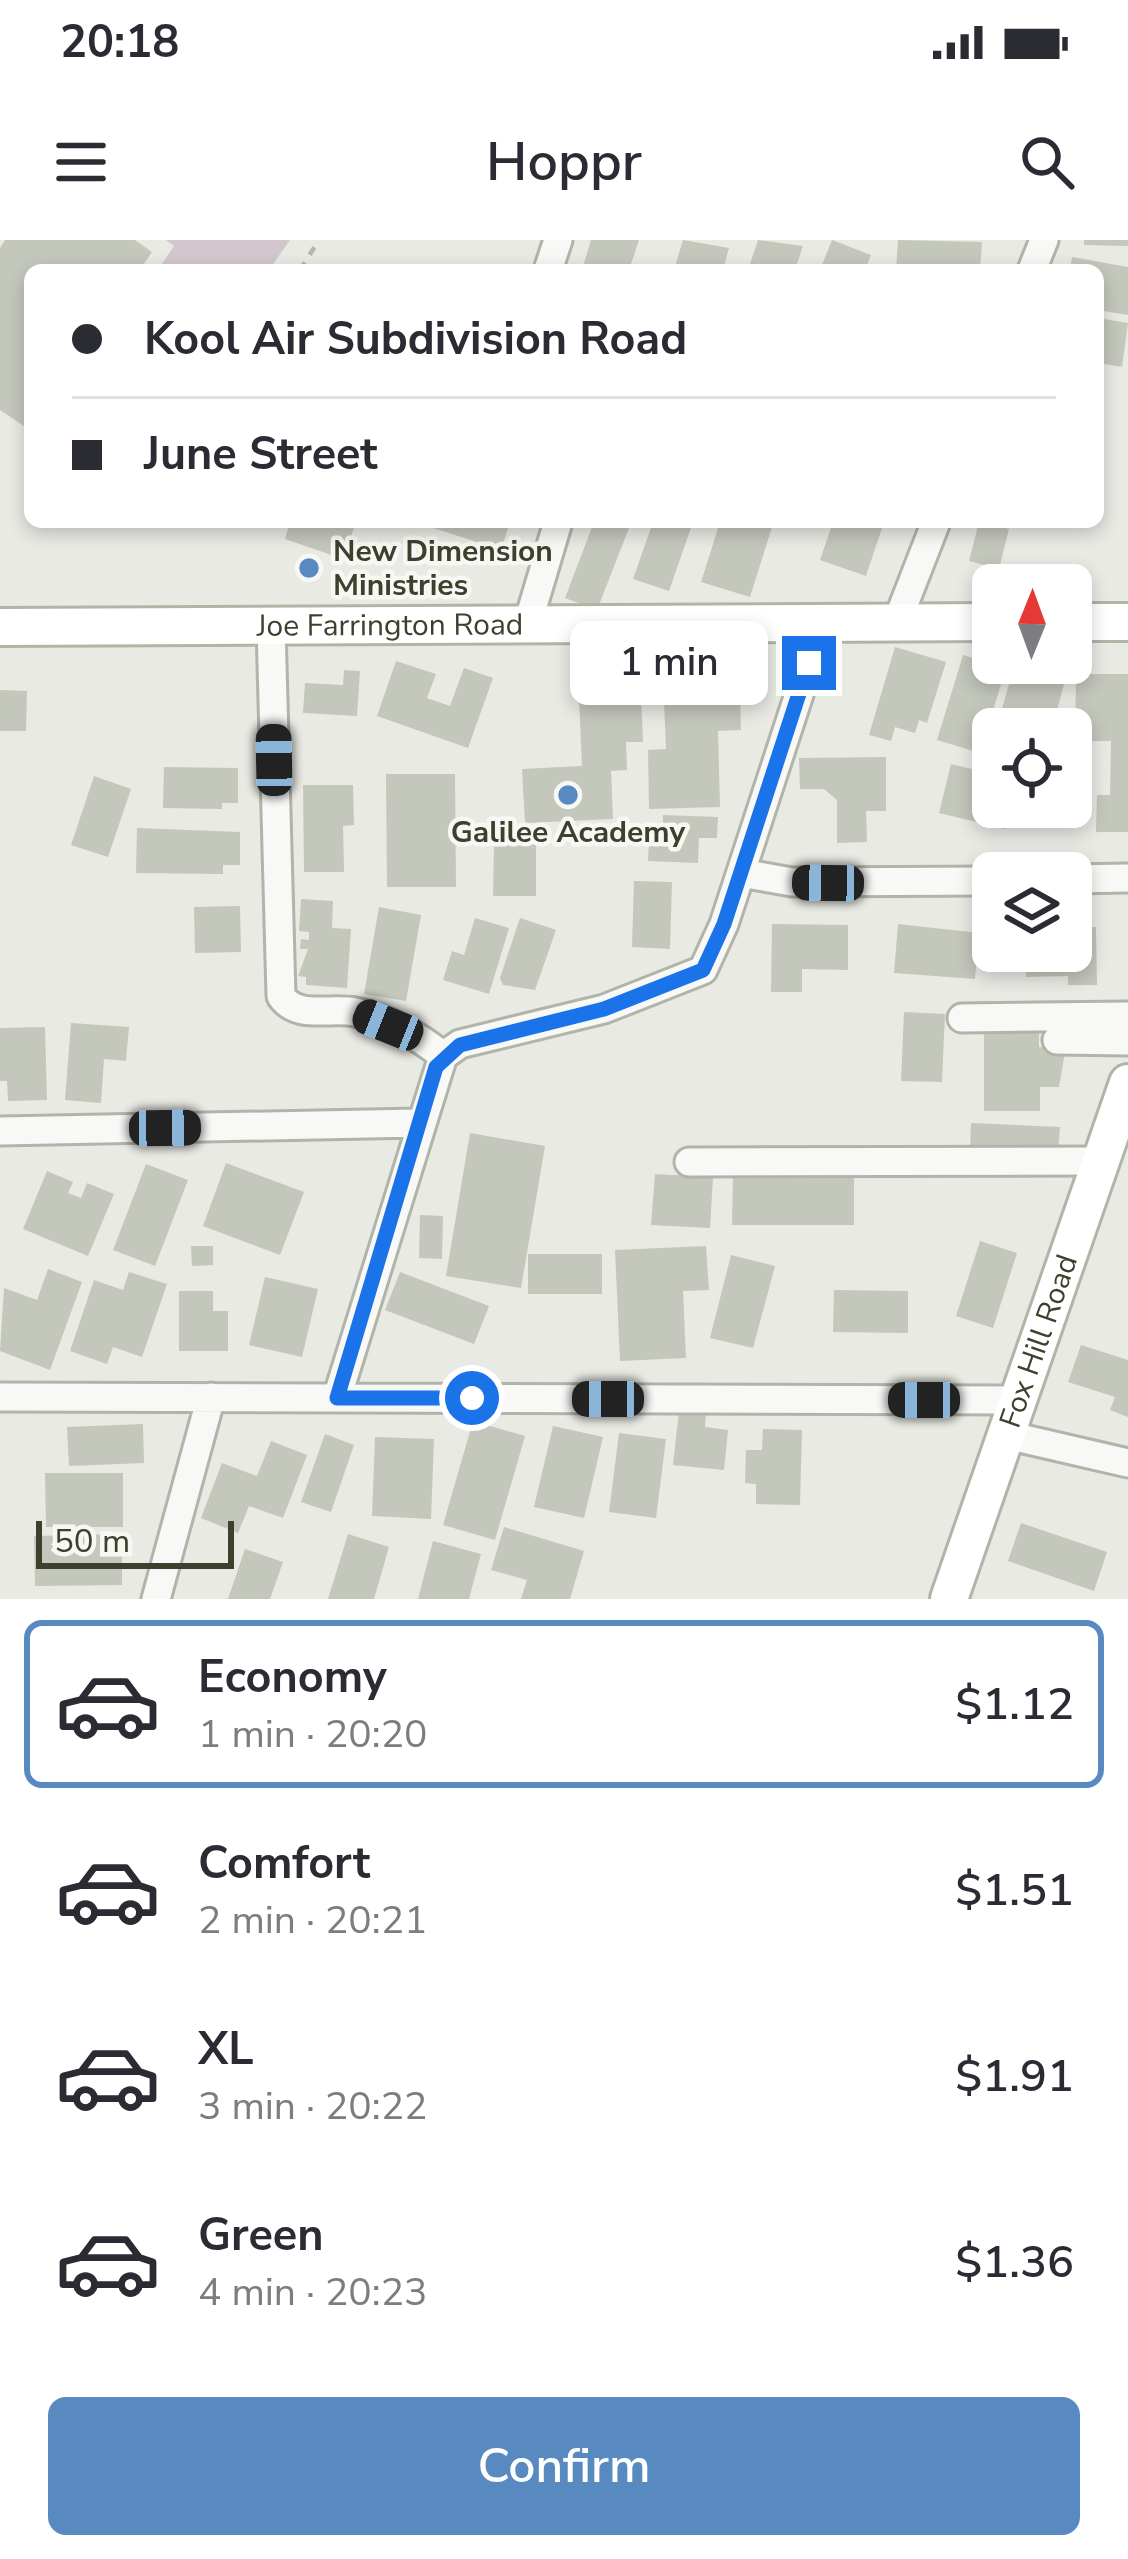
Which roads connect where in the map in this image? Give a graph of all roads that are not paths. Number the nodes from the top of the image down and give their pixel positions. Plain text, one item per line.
1 (556, 528) edge
2 (933, 528) edge
3 (897, 622) junction
4 (972, 622) edge
5 (1092, 622) edge
6 (1128, 622) edge
7 (822, 624) junction
8 (527, 626) junction
9 (0, 627) edge
10 (272, 627) junction
11 (741, 873) junction
12 (1128, 878) edge
13 (1092, 879) edge
14 (972, 880) edge
15 (1128, 1016) edge
16 (962, 1018) dead end
17 (1057, 1040) dead end
18 (1128, 1041) edge
19 (443, 1056) junction
20 (1128, 1083) edge
21 (419, 1123) junction
22 (0, 1132) edge
23 (1100, 1161) junction
24 (689, 1162) dead end
25 (0, 1397) edge
26 (211, 1397) junction
27 (337, 1398) junction
28 (1008, 1417) junction
29 (1128, 1463) edge
30 (156, 1599) edge
31 (949, 1599) edge

1 - 8 street
2 - 3 street
3 - 4 main road, Joe Farrington Road
3 - 7 main road, Joe Farrington Road
5 - 6 main road
7 - 8 main road, Joe Farrington Road
7 - 11 street
8 - 10 main road, Joe Farrington Road
9 - 10 main road, Joe Farrington Road
10 - 19 street
11 - 14 street
11 - 19 street
12 - 13 street
15 - 16 street
17 - 18 street
19 - 21 street
20 - 23 main road, Fox Hill Road
21 - 22 street
21 - 27 street
23 - 24 street
23 - 28 main road, Fox Hill Road
25 - 26 street
26 - 27 street
26 - 30 street
27 - 28 street
28 - 29 street
28 - 31 main road, Fox Hill Road

